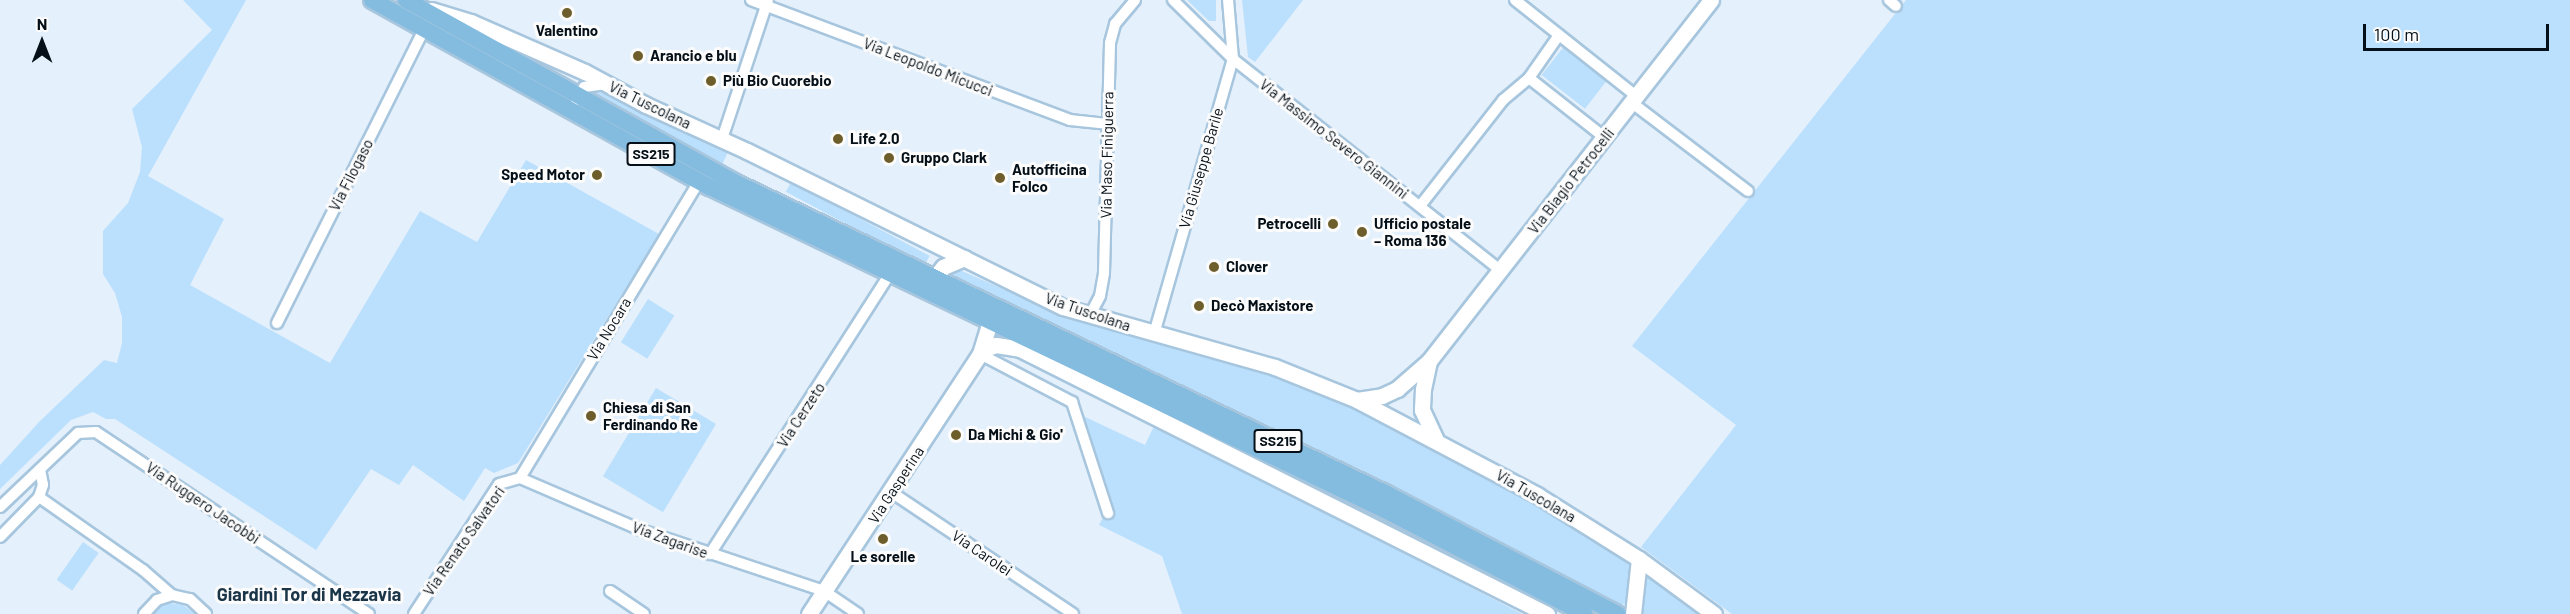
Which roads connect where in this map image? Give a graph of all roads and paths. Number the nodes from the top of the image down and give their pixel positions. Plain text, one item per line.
1 (372, 0) edge
2 (751, 0) edge
3 (1135, 0) edge
4 (1173, 0) edge
5 (1228, 0) edge
6 (1515, 0) edge
7 (1711, 0) edge
8 (767, 3) edge
9 (413, 4) edge
10 (425, 27) junction
11 (1559, 35) junction
12 (1233, 59) junction
13 (1529, 78) junction
14 (606, 84) junction
15 (577, 95) junction
16 (1634, 99) junction
17 (578, 113) junction
18 (1107, 124) junction
19 (1604, 137) junction
20 (722, 139) junction
21 (699, 181) junction
22 (1748, 191) dead end
23 (1420, 206) junction
24 (964, 258) junction
25 (1501, 271) junction
26 (890, 274) junction
27 (935, 277) junction
28 (936, 297) junction
29 (1090, 315) junction
30 (277, 322) dead end
31 (990, 322) junction
32 (1154, 334) junction
33 (1020, 349) junction
34 (980, 354) junction
35 (1429, 361) junction
36 (1090, 369) junction
37 (1357, 400) junction
38 (1235, 438) junction
39 (1436, 440) junction
40 (40, 469) junction
41 (520, 478) junction
42 (891, 492) junction
43 (1311, 493) junction
44 (39, 497) junction
45 (0, 507) edge
46 (1108, 513) dead end
47 (0, 537) edge
48 (710, 555) junction
49 (1639, 559) junction
50 (610, 591) dead end
51 (824, 591) junction
52 (172, 596) junction
53 (144, 614) edge
54 (206, 614) edge
55 (369, 614) edge
56 (414, 614) edge
57 (644, 614) edge
58 (809, 614) edge
59 (858, 614) edge
60 (1073, 614) edge
61 (1547, 614) edge
62 (1585, 614) edge
63 (1618, 614) edge
64 (1633, 614) edge
65 (1714, 614) edge

1 - 10 main road, SS215
2 - 8 street, Via Leopoldo Micucci
3 - 18 street, Via Maso Finiguerra
4 - 12 street, Via Massimo Severo Giannini
5 - 12 street, Via Giuseppe Barile
6 - 11 street
7 - 16 street, Via Biagio Petrocelli
8 - 18 street, Via Leopoldo Micucci
8 - 20 street
9 - 14 street, Via Tuscolana
9 - 15 main road, Via Tuscolana / SS215
10 - 17 main road, SS215
10 - 30 street, Via Filogaso
11 - 13 street
11 - 16 street
12 - 23 street, Via Massimo Severo Giannini
12 - 32 street, Via Giuseppe Barile
13 - 19 street
13 - 23 street
14 - 15 street
14 - 20 street, Via Tuscolana
15 - 17 street
15 - 27 main road, Via Tuscolana / SS215
16 - 19 street, Via Biagio Petrocelli
16 - 22 street
17 - 21 main road, SS215
18 - 29 street, Via Maso Finiguerra
19 - 25 street, Via Biagio Petrocelli
20 - 24 street, Via Tuscolana
21 - 26 main road, SS215
21 - 41 street, Via Nocara
23 - 25 street, Via Massimo Severo Giannini
24 - 27 street
24 - 29 street, Via Tuscolana
25 - 35 street, Via Biagio Petrocelli
26 - 28 main road, SS215
26 - 48 street, Via Cerzeto
27 - 28 street
27 - 63 main road, Via Tuscolana / SS215
28 - 31 main road, SS215
29 - 32 street, Via Tuscolana
31 - 34 street, Via Gasperina
31 - 36 main road, SS215
32 - 37 street, Via Tuscolana
33 - 34 street
33 - 36 street
33 - 43 street
34 - 42 street, Via Gasperina
34 - 46 street
35 - 37 street, Via Biagio Petrocelli
35 - 39 street, Via Biagio Petrocelli
36 - 38 main road, SS215
37 - 39 street, Via Tuscolana
38 - 43 street
38 - 62 main road, SS215
39 - 49 street, Via Tuscolana
40 - 44 street
40 - 45 street, Via Ruggero Jacobbi
40 - 55 street, Via Ruggero Jacobbi
41 - 48 street, Via Zagarise
41 - 56 street, Via Renato Salvatori
42 - 51 street, Via Gasperina
42 - 60 street, Via Carolei
43 - 61 street
44 - 47 street
44 - 52 street
48 - 51 street, Via Zagarise
49 - 64 street
49 - 65 street, Via Tuscolana
50 - 57 street
51 - 58 street, Via Gasperina
51 - 59 street, Via Zagarise
52 - 53 street
52 - 54 street

